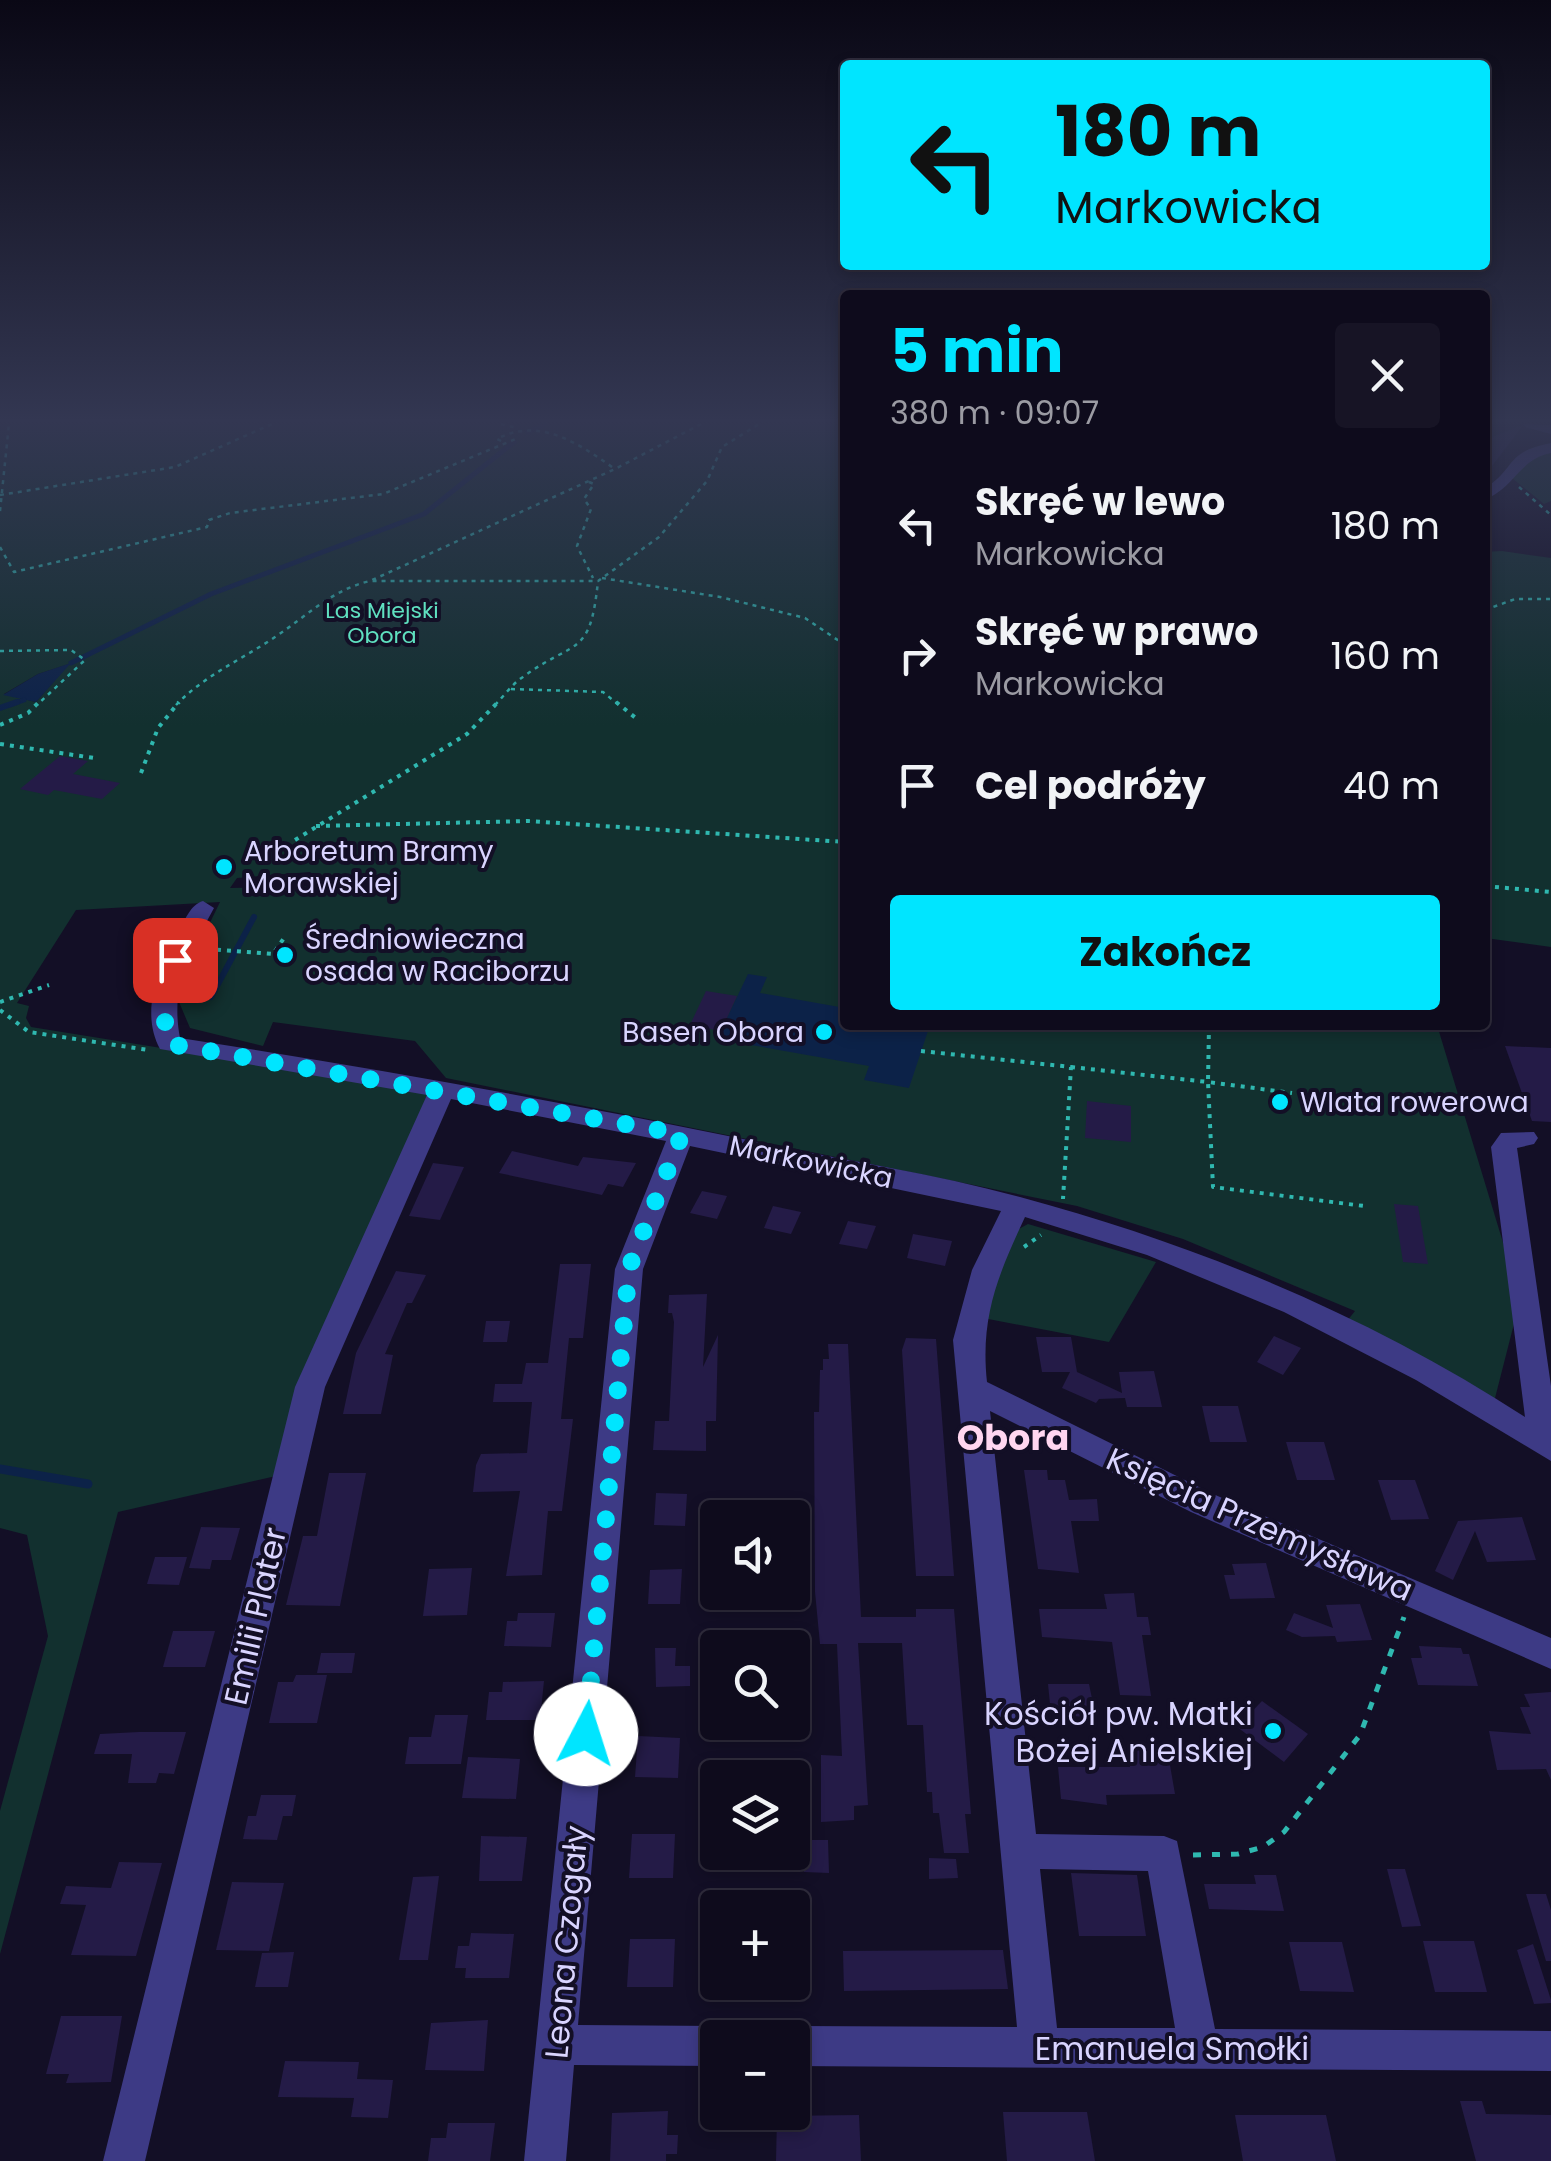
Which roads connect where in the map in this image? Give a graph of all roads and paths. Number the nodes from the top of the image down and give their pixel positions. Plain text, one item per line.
1 (208, 525) edge
2 (495, 525) edge
3 (582, 525) edge
4 (669, 525) edge
5 (0, 547) edge
6 (600, 579) junction
7 (589, 580) junction
8 (370, 582) junction
9 (1551, 598) edge
10 (1490, 608) edge
11 (840, 642) edge
12 (0, 651) edge
13 (511, 690) junction
14 (637, 718) dead end
15 (0, 725) edge
16 (0, 744) edge
17 (94, 758) dead end
18 (141, 772) dead end
19 (316, 826) junction
20 (295, 840) dead end
21 (840, 842) edge
22 (1490, 886) edge
23 (1551, 892) edge
24 (203, 908) dead end
25 (284, 938) dead end
26 (193, 948) dead end
27 (49, 985) dead end
28 (0, 1002) edge
29 (0, 1010) edge
30 (1208, 1030) edge
31 (922, 1051) dead end
32 (157, 1052) dead end
33 (1071, 1067) junction
34 (1208, 1082) junction
35 (442, 1090) junction
36 (1292, 1093) dead end
37 (682, 1134) junction
38 (1525, 1138) dead end
39 (1017, 1206) junction
40 (1364, 1206) dead end
41 (1058, 1218) junction
42 (989, 1264) junction
43 (972, 1388) junction
44 (1548, 1447) edge
45 (1413, 1593) junction
46 (1551, 1654) edge
47 (1020, 1852) junction
48 (1164, 1854) junction
49 (556, 2045) junction
50 (700, 2046) edge
51 (810, 2046) edge
52 (1040, 2047) junction
53 (1198, 2048) junction
54 (1551, 2051) edge
55 (124, 2161) edge
56 (545, 2161) edge

1 - 5 path
2 - 8 path
3 - 7 path
4 - 6 path
6 - 7 path
6 - 11 path
6 - 13 path
7 - 8 path
8 - 18 path
9 - 10 path
12 - 15 path
13 - 14 path
13 - 19 path
16 - 17 path
19 - 20 path
19 - 21 path
22 - 23 path
24 - 35 street, Markowicka
25 - 26 path
27 - 28 path
29 - 32 path
30 - 34 path
31 - 33 path
33 - 34 path
33 - 41 path
34 - 36 path
34 - 40 path
35 - 37 street, Markowicka
35 - 55 street, Emilii Plater
37 - 39 street, Markowicka
37 - 49 street, Leona Czogały
38 - 44 street
39 - 41 street, Markowicka
39 - 42 street
41 - 42 path
41 - 44 street, Markowicka
42 - 43 street
43 - 45 street, Księcia Przemysława
43 - 47 street
45 - 46 street, Księcia Przemysława
45 - 48 path
47 - 48 street
47 - 52 street
48 - 53 street
49 - 50 street
49 - 56 street, Leona Czogały
51 - 52 street, Emanuela Smołki
52 - 53 street, Emanuela Smołki
53 - 54 street, Emanuela Smołki

